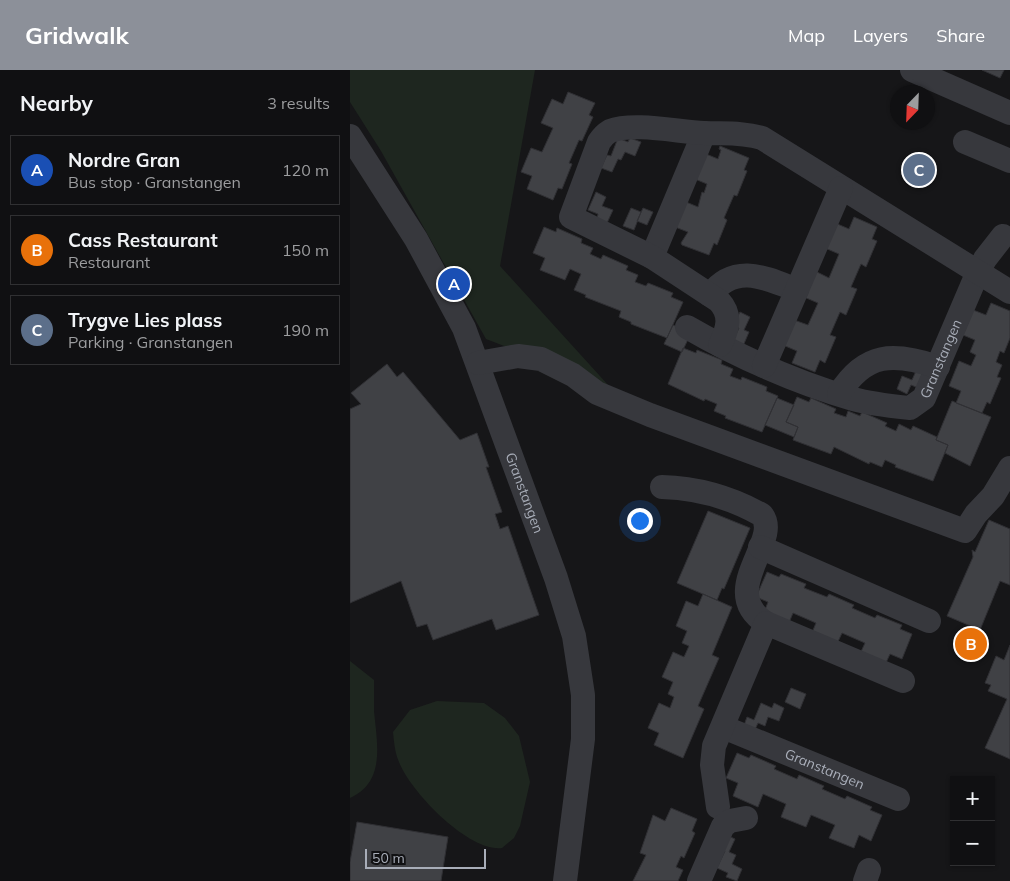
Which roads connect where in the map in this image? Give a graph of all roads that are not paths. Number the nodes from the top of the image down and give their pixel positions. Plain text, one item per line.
1 (912, 70) edge
2 (1010, 113) edge
3 (704, 133) junction
4 (350, 136) edge
5 (965, 142) dead end
6 (1010, 161) edge
7 (841, 188) junction
8 (1003, 236) dead end
9 (652, 257) junction
10 (977, 274) junction
11 (797, 290) junction
12 (1010, 292) edge
13 (710, 295) junction
14 (687, 326) dead end
15 (720, 345) junction
16 (478, 363) junction
17 (764, 366) junction
18 (938, 367) junction
19 (839, 394) junction
20 (1010, 468) edge
21 (662, 487) dead end
22 (760, 547) junction
23 (929, 621) dead end
24 (766, 623) junction
25 (903, 681) dead end
26 (723, 727) junction
27 (898, 799) dead end
28 (718, 806) dead end
29 (746, 818) dead end
30 (565, 881) edge
31 (699, 881) edge

1 - 2 street
3 - 7 street
3 - 9 street
3 - 9 street
4 - 16 street, Granstangen
5 - 6 street
7 - 10 street
7 - 11 street
8 - 10 street, Granstangen
9 - 13 street
10 - 12 street
10 - 18 street, Granstangen
11 - 13 street
11 - 17 street
13 - 15 street
14 - 15 street, Granstangen
15 - 17 street, Granstangen
16 - 20 street
16 - 30 street, Granstangen
17 - 19 street, Granstangen
18 - 19 street
18 - 19 street, Granstangen
21 - 22 street
22 - 23 street
22 - 24 street
24 - 25 street
24 - 26 street
26 - 27 street, Granstangen
26 - 28 street
29 - 31 street

